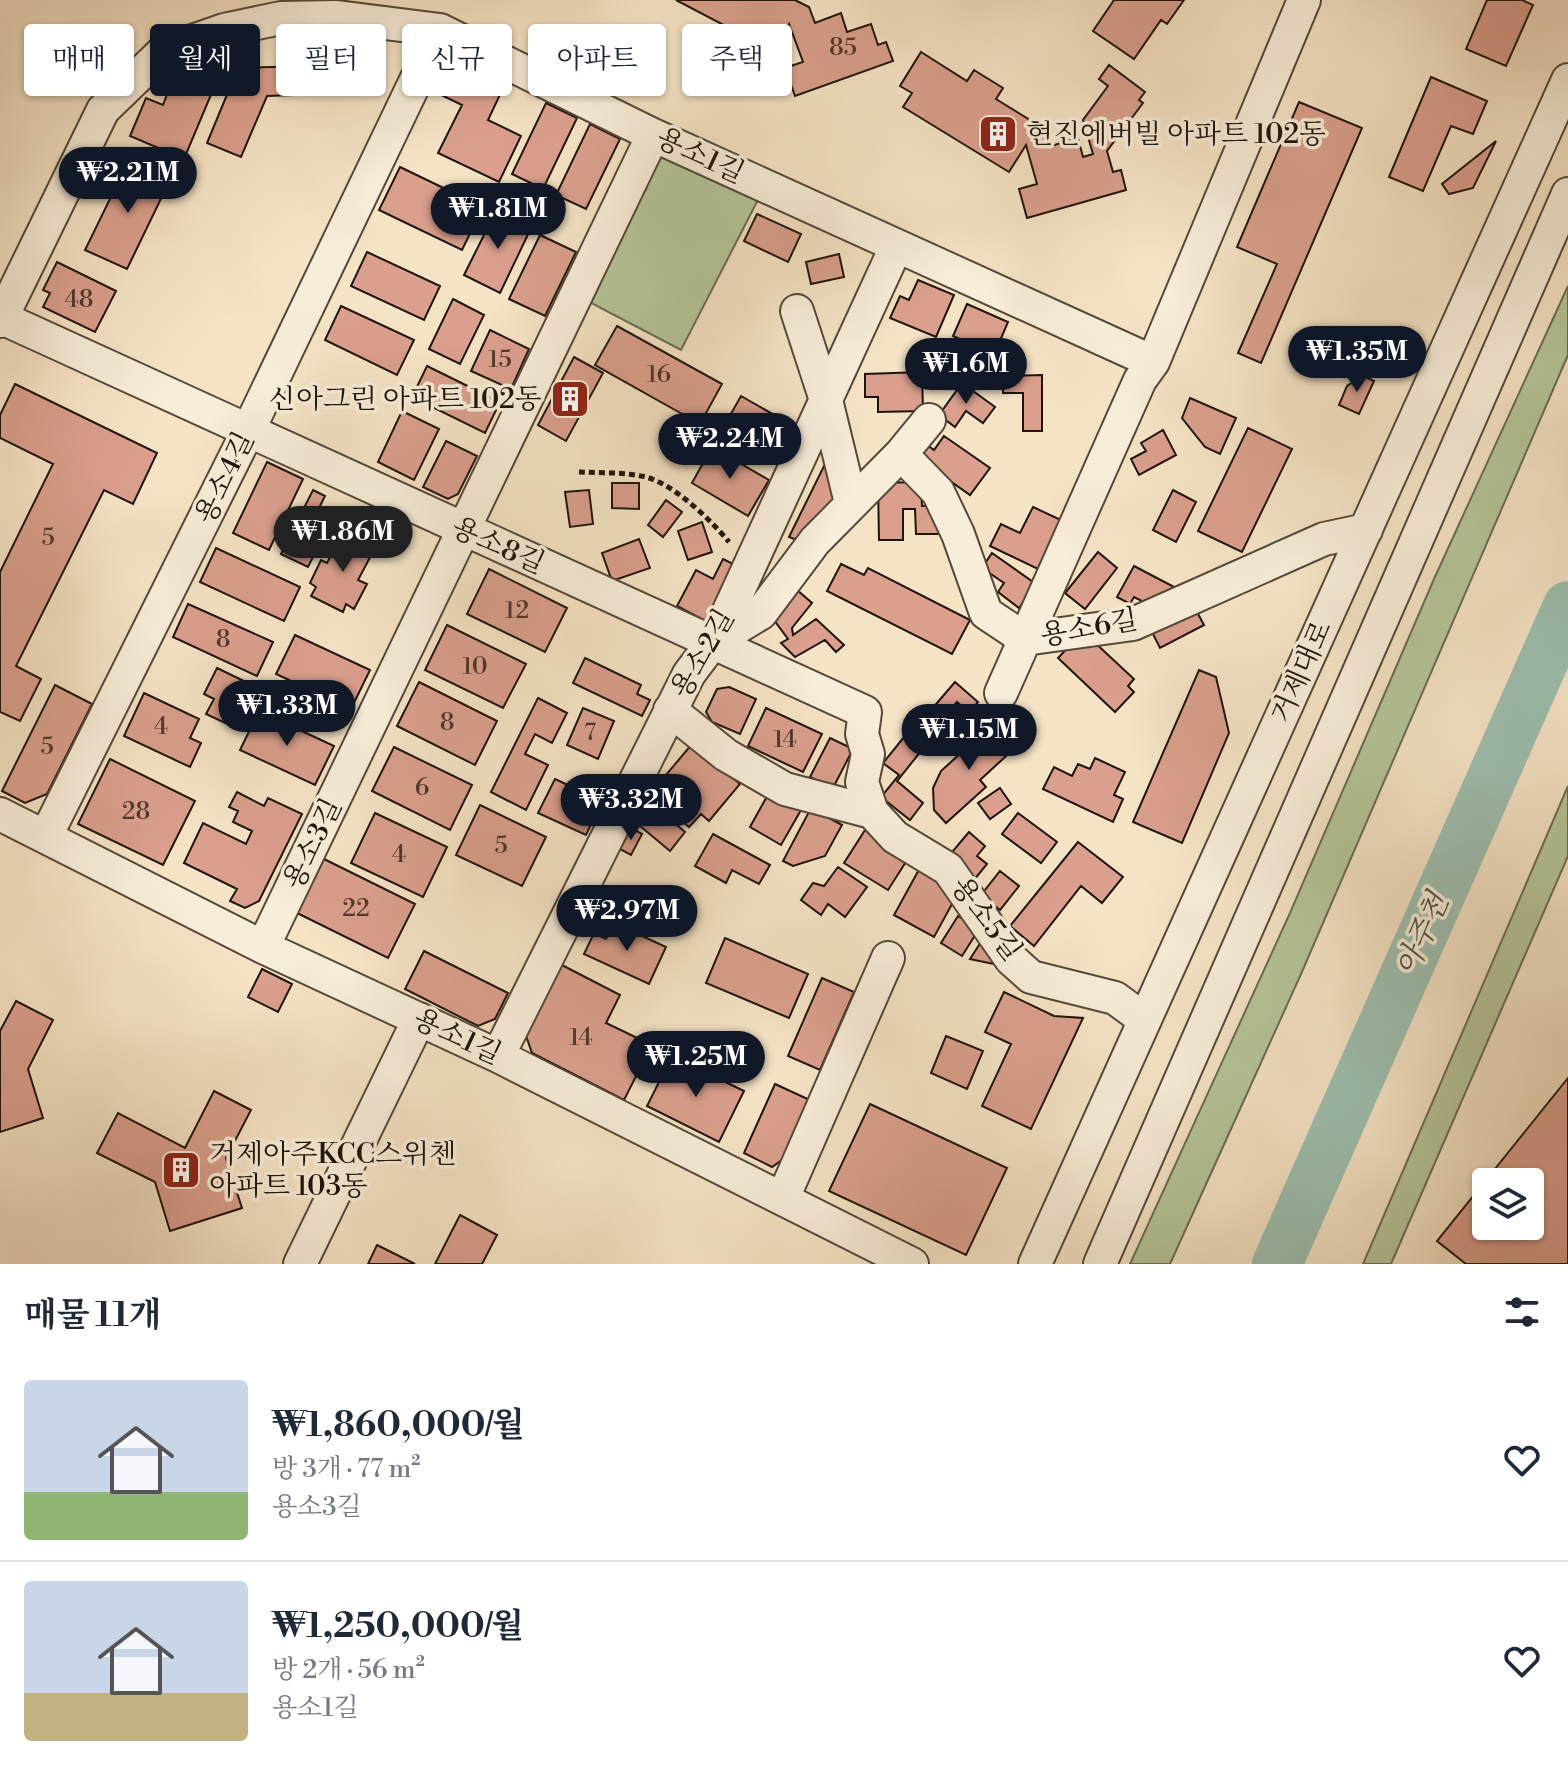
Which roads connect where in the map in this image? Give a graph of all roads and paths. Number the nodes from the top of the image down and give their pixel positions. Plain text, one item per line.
1 (1304, 0) edge
2 (402, 25) edge
3 (512, 65) edge
4 (1568, 80) edge
5 (408, 96) edge
6 (1560, 120) edge
7 (653, 135) junction
8 (1568, 194) edge
9 (896, 247) junction
10 (797, 311) dead end
11 (1, 320) edge
12 (1153, 362) junction
13 (826, 400) junction
14 (929, 420) dead end
15 (249, 429) junction
16 (901, 454) junction
17 (579, 472) dead end
18 (851, 503) junction
19 (463, 530) junction
20 (1366, 530) junction
21 (753, 558) junction
22 (1025, 639) junction
23 (713, 642) junction
24 (1001, 693) dead end
25 (670, 710) junction
26 (872, 812) junction
27 (0, 814) edge
28 (46, 836) junction
29 (263, 947) junction
30 (888, 958) dead end
31 (419, 1019) junction
32 (1145, 1020) junction
33 (498, 1056) junction
34 (783, 1198) junction
35 (300, 1264) edge
36 (912, 1264) edge
37 (1035, 1264) edge
38 (1100, 1264) edge

1 - 12 street
2 - 11 street, 용소1길
3 - 7 street, 용소1길
4 - 6 street, 거제대로
5 - 15 street, 용소4길
6 - 20 street, 거제대로
7 - 9 street, 용소1길
7 - 19 street, 용소3길
8 - 38 street, 거제대로
9 - 12 street, 용소1길
9 - 13 street, 용소2길
10 - 13 street
11 - 15 street, 용소8길
12 - 22 street
13 - 18 street
13 - 21 street, 용소2길
14 - 16 street
15 - 19 street, 용소8길
15 - 28 street, 용소4길
16 - 18 street
16 - 22 street, 용소6길
17 - 21 path
18 - 23 street
19 - 23 street, 용소8길
19 - 29 street, 용소3길
20 - 22 street, 용소6길
20 - 32 street, 거제대로
21 - 23 street, 용소2길
22 - 24 street
23 - 25 street, 용소2길
23 - 26 street, 용소8길
25 - 26 street
25 - 33 street, 용소2길
26 - 32 street, 용소5길
27 - 28 street, 용소1길
28 - 29 street, 용소1길
29 - 31 street, 용소1길
30 - 34 street
31 - 33 street, 용소1길
31 - 35 street
32 - 37 street, 거제대로
33 - 34 street, 용소1길
34 - 36 street, 용소1길

